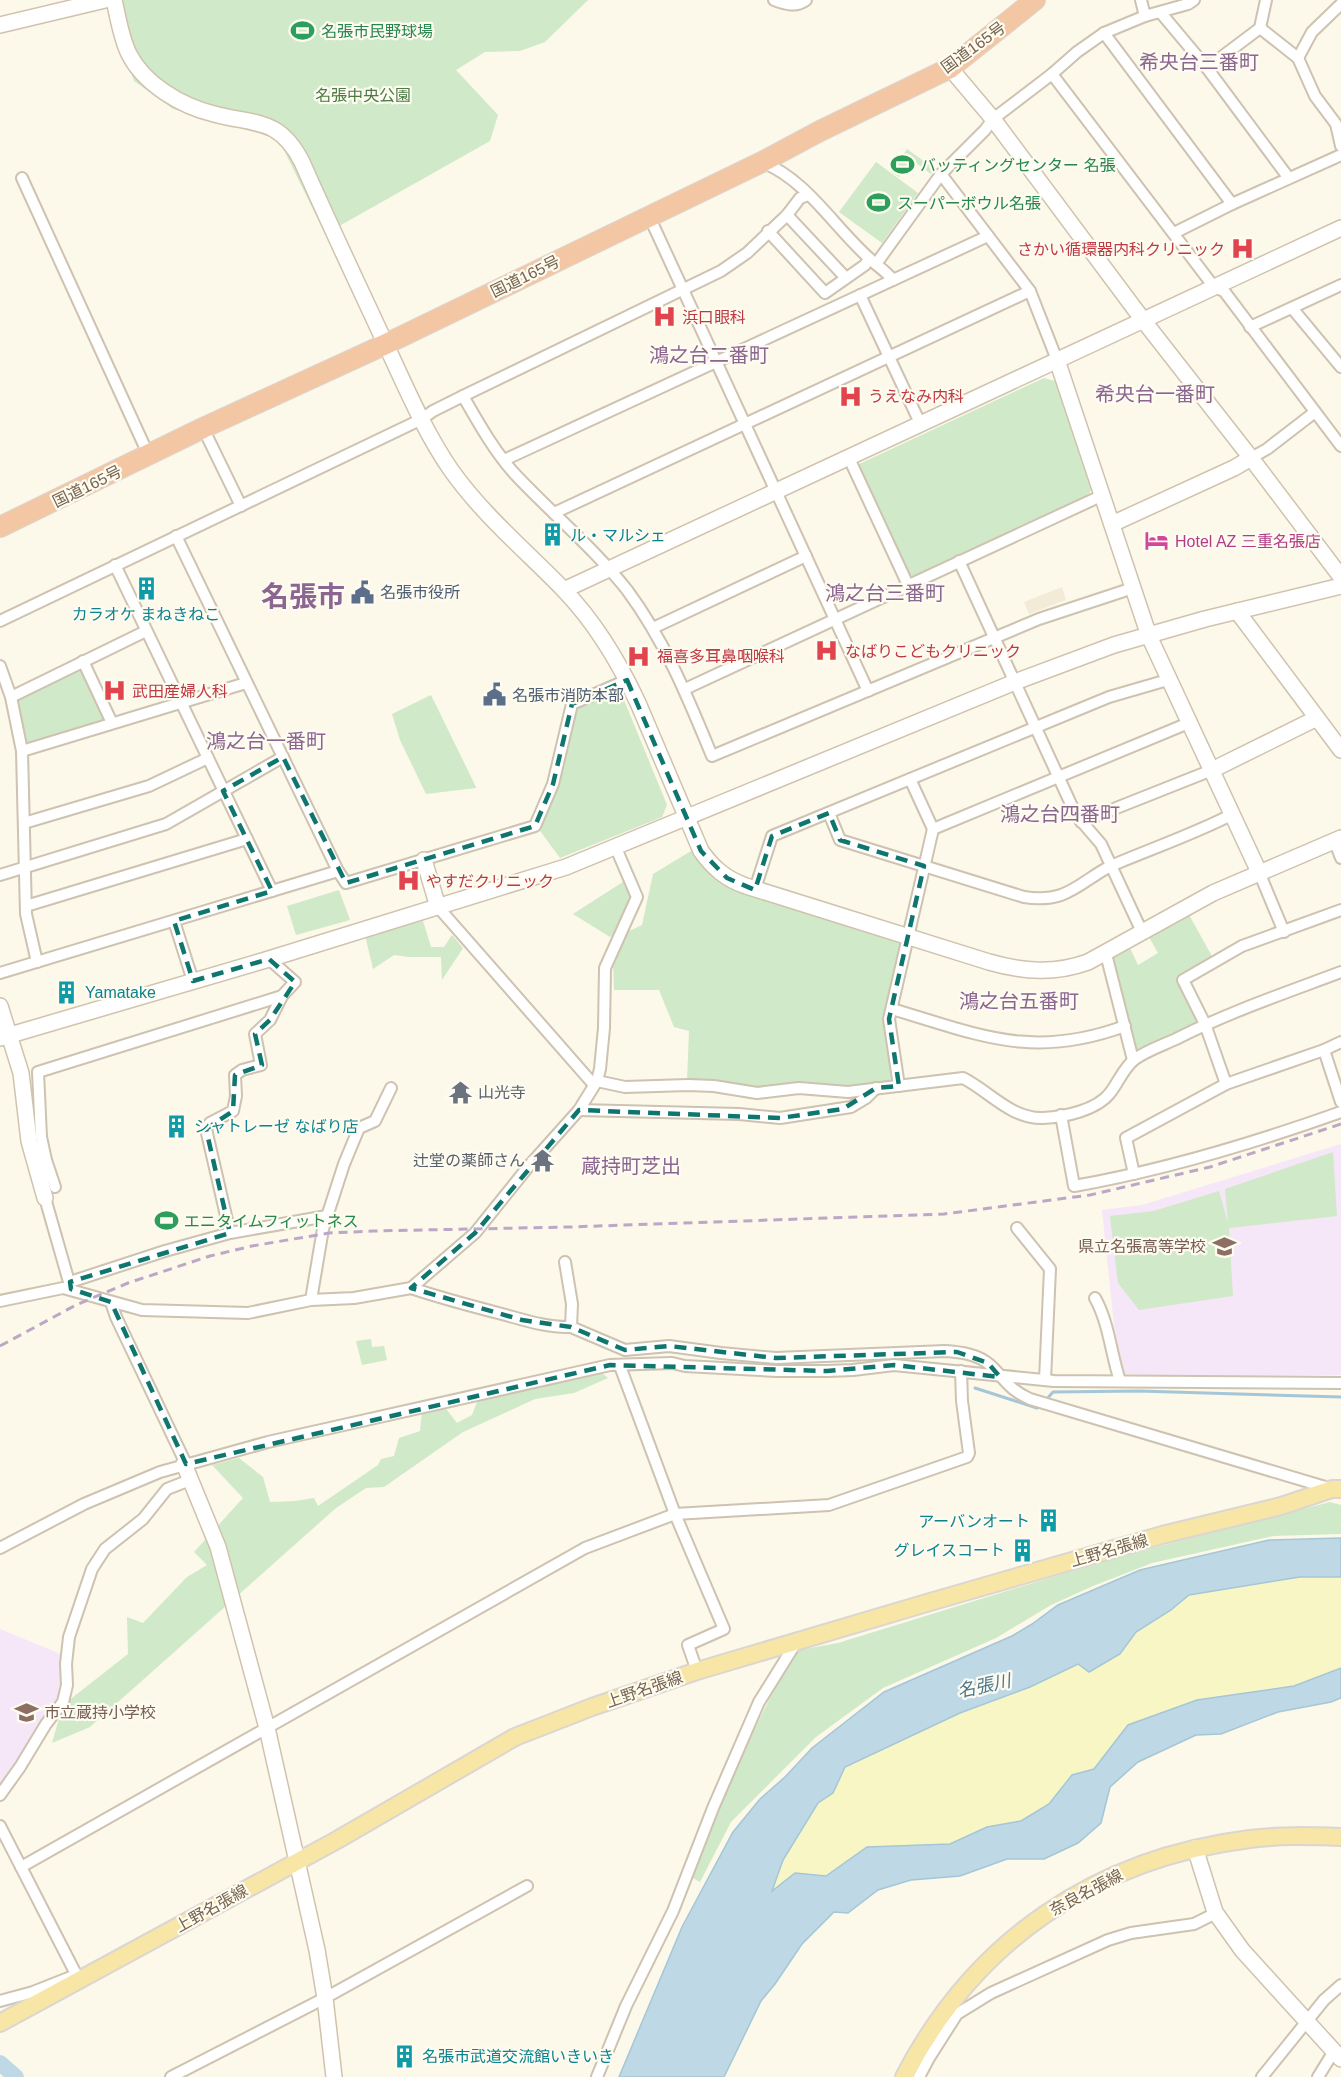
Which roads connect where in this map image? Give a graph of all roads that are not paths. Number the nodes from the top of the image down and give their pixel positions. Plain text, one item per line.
1 (105, 0) edge
2 (114, 0) edge
3 (774, 0) edge
4 (806, 0) edge
5 (1035, 0) edge
6 (1141, 0) edge
7 (1194, 0) edge
8 (1266, 0) edge
9 (1334, 0) edge
10 (1341, 4) edge
11 (1161, 13) junction
12 (1332, 15) junction
13 (1145, 16) junction
14 (0, 25) edge
15 (1260, 28) junction
16 (1104, 33) junction
17 (1298, 58) junction
18 (950, 68) junction
19 (1207, 68) junction
20 (1052, 74) junction
21 (993, 119) junction
22 (1341, 146) edge
23 (1341, 154) edge
24 (762, 162) junction
25 (941, 174) junction
26 (1288, 177) junction
27 (22, 178) dead end
28 (808, 195) junction
29 (1232, 204) junction
30 (787, 215) junction
31 (649, 216) junction
32 (1341, 228) edge
33 (768, 231) junction
34 (1173, 233) junction
35 (987, 236) junction
36 (873, 262) junction
37 (846, 278) junction
38 (893, 280) junction
39 (1341, 285) edge
40 (1214, 287) junction
41 (683, 290) junction
42 (1030, 291) junction
43 (860, 295) junction
44 (1292, 308) junction
45 (1143, 320) junction
46 (1251, 327) junction
47 (386, 344) junction
48 (889, 357) junction
49 (1057, 360) junction
50 (716, 362) junction
51 (1341, 367) edge
52 (463, 396) junction
53 (1315, 412) junction
54 (422, 419) junction
55 (920, 423) junction
56 (745, 424) junction
57 (203, 428) junction
58 (1341, 446) edge
59 (149, 456) junction
60 (848, 456) junction
61 (1251, 458) junction
62 (504, 460) junction
63 (776, 491) junction
64 (1103, 495) junction
65 (241, 506) junction
66 (554, 513) junction
67 (1112, 524) junction
68 (0, 528) edge
69 (176, 536) junction
70 (806, 556) junction
71 (959, 561) junction
72 (115, 565) junction
73 (609, 568) junction
74 (1341, 577) edge
75 (908, 585) junction
76 (1341, 586) edge
77 (1133, 588) junction
78 (564, 590) junction
79 (1237, 611) junction
80 (836, 619) junction
81 (0, 621) edge
82 (653, 628) junction
83 (146, 631) junction
84 (1149, 636) junction
85 (995, 639) junction
86 (83, 661) junction
87 (0, 666) edge
88 (1171, 679) junction
89 (627, 680) junction
90 (1015, 682) junction
91 (246, 683) junction
92 (685, 689) junction
93 (868, 691) junction
94 (11, 697) junction
95 (181, 703) junction
96 (1317, 718) junction
97 (1191, 722) junction
98 (112, 723) junction
99 (1035, 726) junction
100 (1341, 750) edge
101 (22, 751) junction
102 (283, 757) junction
103 (208, 758) junction
104 (1212, 770) junction
105 (1059, 777) junction
106 (910, 779) junction
107 (223, 791) junction
108 (829, 813) junction
109 (1233, 814) junction
110 (687, 819) junction
111 (1081, 822) junction
112 (24, 823) junction
113 (933, 829) junction
114 (247, 839) junction
115 (1337, 839) edge
116 (616, 848) junction
117 (1341, 858) edge
118 (424, 860) junction
119 (924, 866) junction
120 (1111, 866) junction
121 (25, 868) junction
122 (338, 871) junction
123 (1259, 872) junction
124 (0, 875) edge
125 (755, 889) junction
126 (272, 891) junction
127 (26, 906) junction
128 (438, 907) junction
129 (1341, 910) edge
130 (174, 921) junction
131 (1142, 932) junction
132 (1284, 932) junction
133 (907, 936) junction
134 (1106, 954) junction
135 (269, 959) junction
136 (38, 962) junction
137 (1341, 972) edge
138 (0, 973) edge
139 (193, 981) junction
140 (282, 996) junction
141 (0, 1006) edge
142 (892, 1009) junction
143 (1205, 1024) junction
144 (1125, 1026) junction
145 (5, 1037) edge
146 (1341, 1042) edge
147 (1324, 1050) junction
148 (1133, 1060) junction
149 (595, 1083) junction
150 (1226, 1084) junction
151 (898, 1086) junction
152 (391, 1088) dead end
153 (876, 1088) junction
154 (1341, 1102) edge
155 (579, 1110) junction
156 (1341, 1112) edge
157 (1061, 1115) junction
158 (1134, 1174) junction
159 (50, 1192) junction
160 (327, 1216) junction
161 (1017, 1228) dead end
162 (230, 1233) junction
163 (565, 1262) dead end
164 (70, 1286) junction
165 (411, 1288) junction
166 (1095, 1298) dead end
167 (311, 1300) junction
168 (0, 1301) edge
169 (111, 1302) junction
170 (571, 1327) junction
171 (620, 1366) junction
172 (961, 1371) junction
173 (1000, 1377) junction
174 (1045, 1380) junction
175 (1120, 1381) junction
176 (1341, 1383) edge
177 (185, 1464) junction
178 (190, 1480) junction
179 (1336, 1489) edge
180 (675, 1514) junction
181 (0, 1548) edge
182 (798, 1641) junction
183 (697, 1671) junction
184 (267, 1728) junction
185 (0, 1796) edge
186 (0, 1826) edge
187 (1341, 1837) edge
188 (1195, 1848) junction
189 (298, 1861) junction
190 (21, 1867) junction
191 (527, 1886) dead end
192 (1216, 1913) junction
193 (78, 1977) junction
194 (1341, 1985) edge
195 (326, 1998) junction
196 (0, 2001) edge
197 (1307, 2021) junction
198 (0, 2023) edge
199 (1338, 2055) edge
200 (171, 2077) edge
201 (334, 2077) edge
202 (597, 2077) edge
203 (904, 2077) edge
204 (920, 2077) edge
205 (1262, 2077) edge
206 (1318, 2077) edge

1 - 14 street
2 - 47 street
3 - 4 street
5 - 18 highway, 国道165号
6 - 13 street
7 - 11 street
8 - 15 street
9 - 12 street
10 - 12 street
11 - 13 street
11 - 19 street
12 - 17 street
13 - 16 street
15 - 17 street
15 - 19 street
16 - 20 street
16 - 29 street
17 - 22 street
18 - 21 street
18 - 24 highway, 国道165号
19 - 26 street
20 - 21 street
20 - 34 street
21 - 25 street
21 - 45 street
23 - 26 street
24 - 28 street
24 - 31 highway, 国道165号
25 - 35 street
25 - 36 street
26 - 29 street
27 - 59 street
28 - 30 street
28 - 36 street
29 - 34 street
30 - 33 street
30 - 37 street
31 - 41 street
31 - 47 highway, 国道165号
32 - 40 street
33 - 37 street
33 - 41 street
34 - 40 street
35 - 38 street
35 - 42 street
36 - 37 street
36 - 38 street
38 - 43 street
39 - 44 street
40 - 45 street
40 - 46 street
41 - 50 street
41 - 52 street
42 - 48 street
42 - 49 street
43 - 48 street
43 - 50 street
44 - 46 street
44 - 51 street
45 - 49 street
45 - 61 street
46 - 53 street
47 - 54 street
47 - 57 highway, 国道165号
48 - 55 street
48 - 56 street
49 - 55 street
49 - 64 street
50 - 56 street
50 - 62 street
52 - 54 street
52 - 62 street
53 - 58 street
53 - 61 street
54 - 65 street
54 - 78 street
55 - 60 street
56 - 63 street
56 - 66 street
57 - 59 highway, 国道165号
57 - 65 street
59 - 68 highway, 国道165号
60 - 63 street
60 - 75 street
61 - 67 street
61 - 74 street
62 - 66 street
63 - 70 street
63 - 73 street
64 - 67 street
64 - 71 street
65 - 69 street
66 - 73 street
67 - 77 street
69 - 72 street
69 - 91 street
70 - 80 street
70 - 82 street
71 - 75 street
71 - 85 street
72 - 81 street
72 - 83 street
73 - 78 street
73 - 82 street
75 - 80 street
76 - 79 street
77 - 84 street
77 - 85 street
78 - 89 street
79 - 84 street
79 - 96 street
80 - 92 street
80 - 93 street
82 - 92 street
83 - 86 street
83 - 95 street
84 - 88 street
84 - 90 street
85 - 90 street
85 - 93 street
86 - 94 street
86 - 98 street
87 - 94 street
88 - 97 street
88 - 99 street
89 - 110 street
89 - 118 street
90 - 99 street
90 - 110 street
91 - 95 street
91 - 102 street
92 - 93 street
94 - 101 street
95 - 98 street
95 - 103 street
96 - 100 street
96 - 104 street
97 - 104 street
97 - 105 street
98 - 101 street
99 - 105 street
99 - 106 street
101 - 112 street
102 - 107 street
102 - 122 street
103 - 107 street
103 - 112 street
104 - 109 street
104 - 111 street
105 - 111 street
105 - 113 street
106 - 108 street
106 - 113 street
107 - 114 street
107 - 121 street
108 - 119 street
108 - 125 street
109 - 120 street
109 - 123 street
110 - 116 street
110 - 125 street
111 - 120 street
112 - 121 street
113 - 119 street
114 - 126 street
114 - 127 street
115 - 117 street
115 - 123 street
116 - 128 street
116 - 149 street
118 - 122 street
118 - 128 street
119 - 120 street
119 - 133 street
120 - 131 street
121 - 124 street
121 - 127 street
122 - 126 street
123 - 131 street
123 - 132 street
125 - 133 street
126 - 130 street
127 - 136 street
128 - 135 street
128 - 149 street
129 - 132 street
130 - 136 street
130 - 139 street
131 - 134 street
132 - 143 street
133 - 134 street
133 - 142 street
134 - 144 street
135 - 139 street
135 - 140 street
136 - 138 street
137 - 143 street
139 - 145 street
140 - 159 street
140 - 162 street
141 - 145 street
142 - 144 street
142 - 151 street
143 - 148 street
143 - 150 street
144 - 148 street
145 - 159 street
146 - 147 street
147 - 150 street
147 - 154 street
148 - 157 street
149 - 153 street
149 - 155 street
150 - 158 street
151 - 153 street
151 - 157 street
152 - 160 street
153 - 155 street
155 - 165 street
156 - 158 street
157 - 158 street
159 - 164 street
160 - 162 street
160 - 167 street
161 - 174 street
162 - 164 street
163 - 170 street
164 - 168 street
164 - 169 street
165 - 167 street
165 - 170 street
166 - 175 street
167 - 169 street
169 - 177 street
170 - 173 street
171 - 172 street
171 - 177 street
171 - 180 street
172 - 173 street
172 - 180 street
173 - 174 street
173 - 179 street
174 - 175 street
175 - 176 street
177 - 178 street
177 - 181 street
178 - 184 street
178 - 185 street
179 - 182 main road, 上野名張線
180 - 183 street
180 - 184 street
182 - 183 main road, 上野名張線
182 - 202 street
183 - 189 main road, 上野名張線
184 - 189 street
184 - 190 street
186 - 190 street
187 - 188 main road, 奈良名張線
188 - 192 street
188 - 203 main road, 奈良名張線
189 - 193 main road, 上野名張線
189 - 195 street
190 - 193 street
191 - 195 street
192 - 197 street
192 - 204 street
193 - 196 street
193 - 198 main road, 上野名張線
194 - 197 street
195 - 200 street
195 - 201 street
197 - 199 street
197 - 205 street
199 - 206 street

